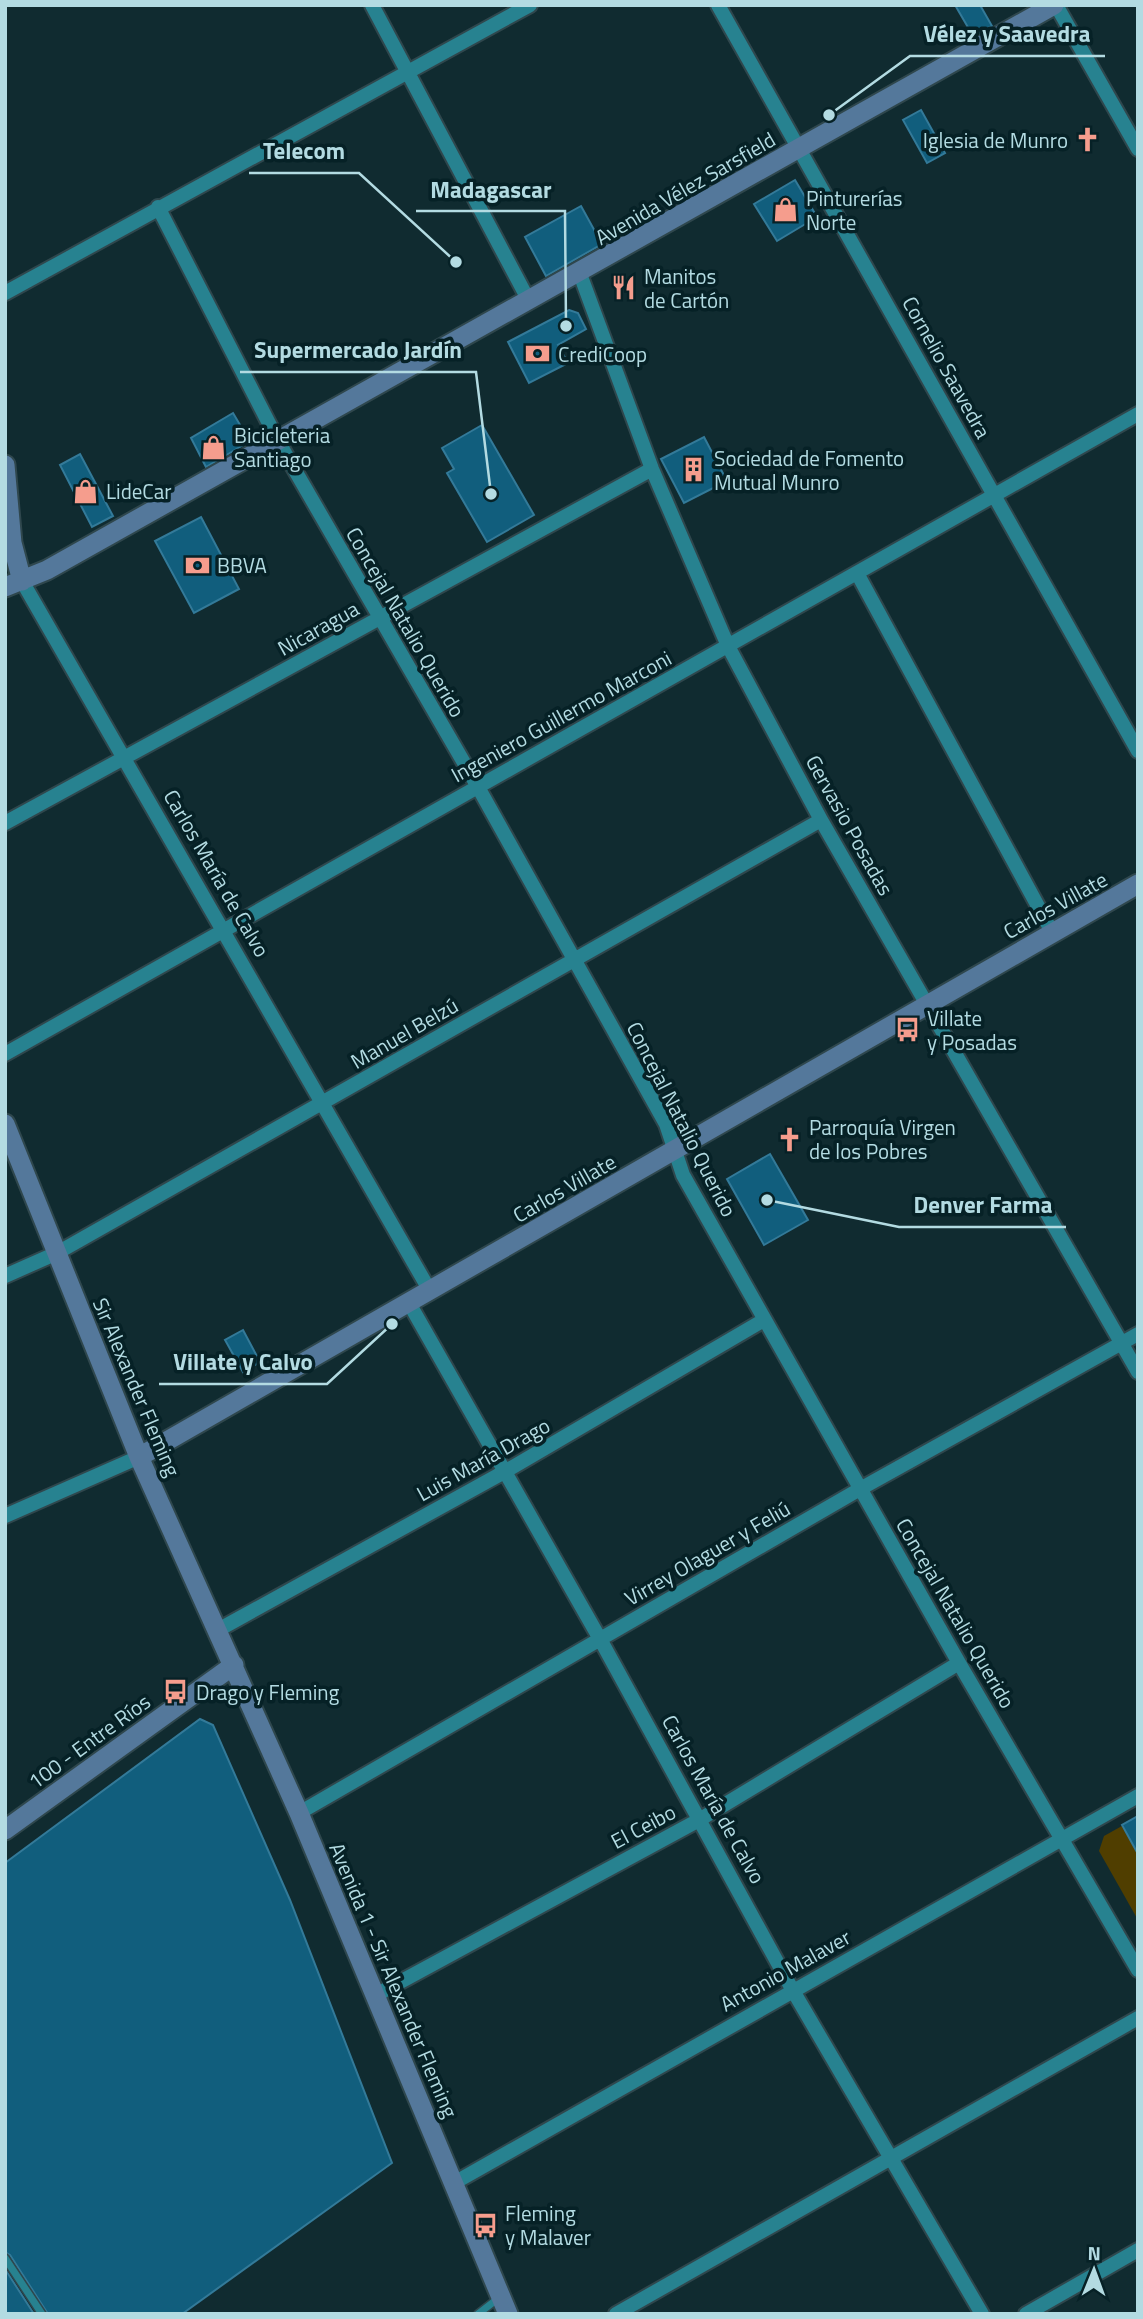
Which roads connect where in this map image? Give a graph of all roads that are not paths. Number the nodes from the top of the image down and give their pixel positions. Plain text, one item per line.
1 (372, 5) edge
2 (530, 5) edge
3 (718, 5) edge
4 (1055, 5) edge
5 (409, 72) junction
6 (799, 149) junction
7 (1138, 149) edge
8 (159, 207) junction
9 (580, 274) junction
10 (5, 293) edge
11 (529, 301) junction
12 (1138, 414) edge
13 (278, 441) junction
14 (5, 465) edge
15 (652, 469) junction
16 (995, 495) junction
17 (857, 573) junction
18 (14, 584) edge
19 (379, 618) junction
20 (728, 646) junction
21 (1138, 751) edge
22 (124, 759) junction
23 (478, 787) junction
24 (821, 820) junction
25 (5, 823) edge
26 (1138, 884) edge
27 (224, 930) junction
28 (1052, 932) junction
29 (575, 960) junction
30 (928, 1004) junction
31 (5, 1054) edge
32 (322, 1104) junction
33 (5, 1124) edge
34 (674, 1152) junction
35 (57, 1254) junction
36 (5, 1276) edge
37 (430, 1291) junction
38 (409, 1303) junction
39 (764, 1320) junction
40 (1138, 1334) edge
41 (1121, 1344) junction
42 (1138, 1372) edge
43 (139, 1457) junction
44 (506, 1471) junction
45 (860, 1489) junction
46 (5, 1516) edge
47 (218, 1630) junction
48 (600, 1639) junction
49 (959, 1663) junction
50 (234, 1665) junction
51 (1138, 1796) edge
52 (299, 1813) junction
53 (699, 1820) junction
54 (5, 1830) edge
55 (1063, 1839) junction
56 (1138, 1970) edge
57 (792, 1989) junction
58 (376, 1995) junction
59 (1138, 2018) edge
60 (891, 2158) junction
61 (454, 2183) junction
62 (1138, 2250) edge
63 (5, 2258) edge
64 (504, 2305) edge
65 (42, 2314) edge
66 (478, 2314) edge
67 (616, 2314) edge
68 (982, 2314) edge
69 (1026, 2314) edge

1 - 5 street
2 - 5 street
3 - 6 street, Cornelio Saavedra
4 - 6 main road, Avenida Vélez Sarsfield
4 - 7 street
5 - 8 street
5 - 11 street
6 - 9 main road, Avenida Vélez Sarsfield
6 - 16 street, Cornelio Saavedra
8 - 10 street
8 - 13 street, Concejal Natalio Querido
9 - 11 main road, Avenida Vélez Sarsfield
9 - 15 street, Gervasio Posadas
11 - 13 main road, Avenida Vélez Sarsfield
12 - 16 street, Ingeniero Guillermo Marconi
13 - 18 main road, Avenida Vélez Sarsfield
13 - 19 street, Concejal Natalio Querido
14 - 18 main road, Carlos María de Calvo
15 - 19 street, Nicaragua
15 - 20 street, Gervasio Posadas
16 - 17 street, Ingeniero Guillermo Marconi
16 - 21 street, Cornelio Saavedra
17 - 20 street, Ingeniero Guillermo Marconi
17 - 28 street
18 - 22 street, Carlos María de Calvo
19 - 22 street, Nicaragua
19 - 23 street, Concejal Natalio Querido
20 - 23 street, Ingeniero Guillermo Marconi
20 - 24 street, Gervasio Posadas
22 - 25 street, Nicaragua
22 - 27 street, Carlos María de Calvo
23 - 27 street, Ingeniero Guillermo Marconi
23 - 29 street, Concejal Natalio Querido
24 - 29 street, Manuel Belzú
24 - 30 street, Gervasio Posadas
26 - 28 main road, Carlos Villate
27 - 31 street, Ingeniero Guillermo Marconi
27 - 32 street, Carlos María de Calvo
28 - 30 main road, Carlos Villate
29 - 32 street, Manuel Belzú
29 - 34 street, Concejal Natalio Querido
30 - 34 main road, Carlos Villate
30 - 41 street, Gervasio Posadas
32 - 35 street, Manuel Belzú
32 - 37 street, Carlos María de Calvo
33 - 35 main road, Sir Alexander Fleming
34 - 37 main road, Carlos Villate
34 - 39 street, Concejal Natalio Querido
35 - 36 street, Manuel Belzú
35 - 43 main road, Sir Alexander Fleming
37 - 38 main road, Carlos Villate
38 - 43 main road, Carlos Villate
38 - 44 street, Carlos María de Calvo
39 - 44 street, Luis María Drago
39 - 45 street, Concejal Natalio Querido
40 - 41 street, Virrey Olaguer y Feliú
41 - 42 street, Gervasio Posadas
41 - 45 street, Virrey Olaguer y Feliú
43 - 46 street, Carlos Villate
43 - 47 main road, Sir Alexander Fleming
44 - 47 street, Luis María Drago
44 - 48 street, Carlos María de Calvo
45 - 48 street, Virrey Olaguer y Feliú
45 - 49 street, Concejal Natalio Querido
47 - 50 main road, Sir Alexander Fleming
48 - 52 street, Virrey Olaguer y Feliú
48 - 53 street, Carlos María de Calvo
49 - 53 street, El Ceibo
49 - 55 street, Concejal Natalio Querido
50 - 52 main road, Avenida 1 - Sir Alexander Fleming
50 - 54 main road, 100 - Entre Ríos
51 - 55 street, Antonio Malaver
52 - 58 main road, Avenida 1 - Sir Alexander Fleming
53 - 57 street, Carlos María de Calvo
53 - 58 street, El Ceibo
55 - 56 street, Concejal Natalio Querido
55 - 57 street, Antonio Malaver
57 - 60 street, Carlos María de Calvo
57 - 61 street, Antonio Malaver
58 - 61 main road, Avenida 1 - Sir Alexander Fleming
59 - 60 street
60 - 67 street
60 - 68 street, Carlos María de Calvo
61 - 64 main road, Avenida 1 - Sir Alexander Fleming
62 - 69 street
63 - 65 lane
64 - 66 lane

